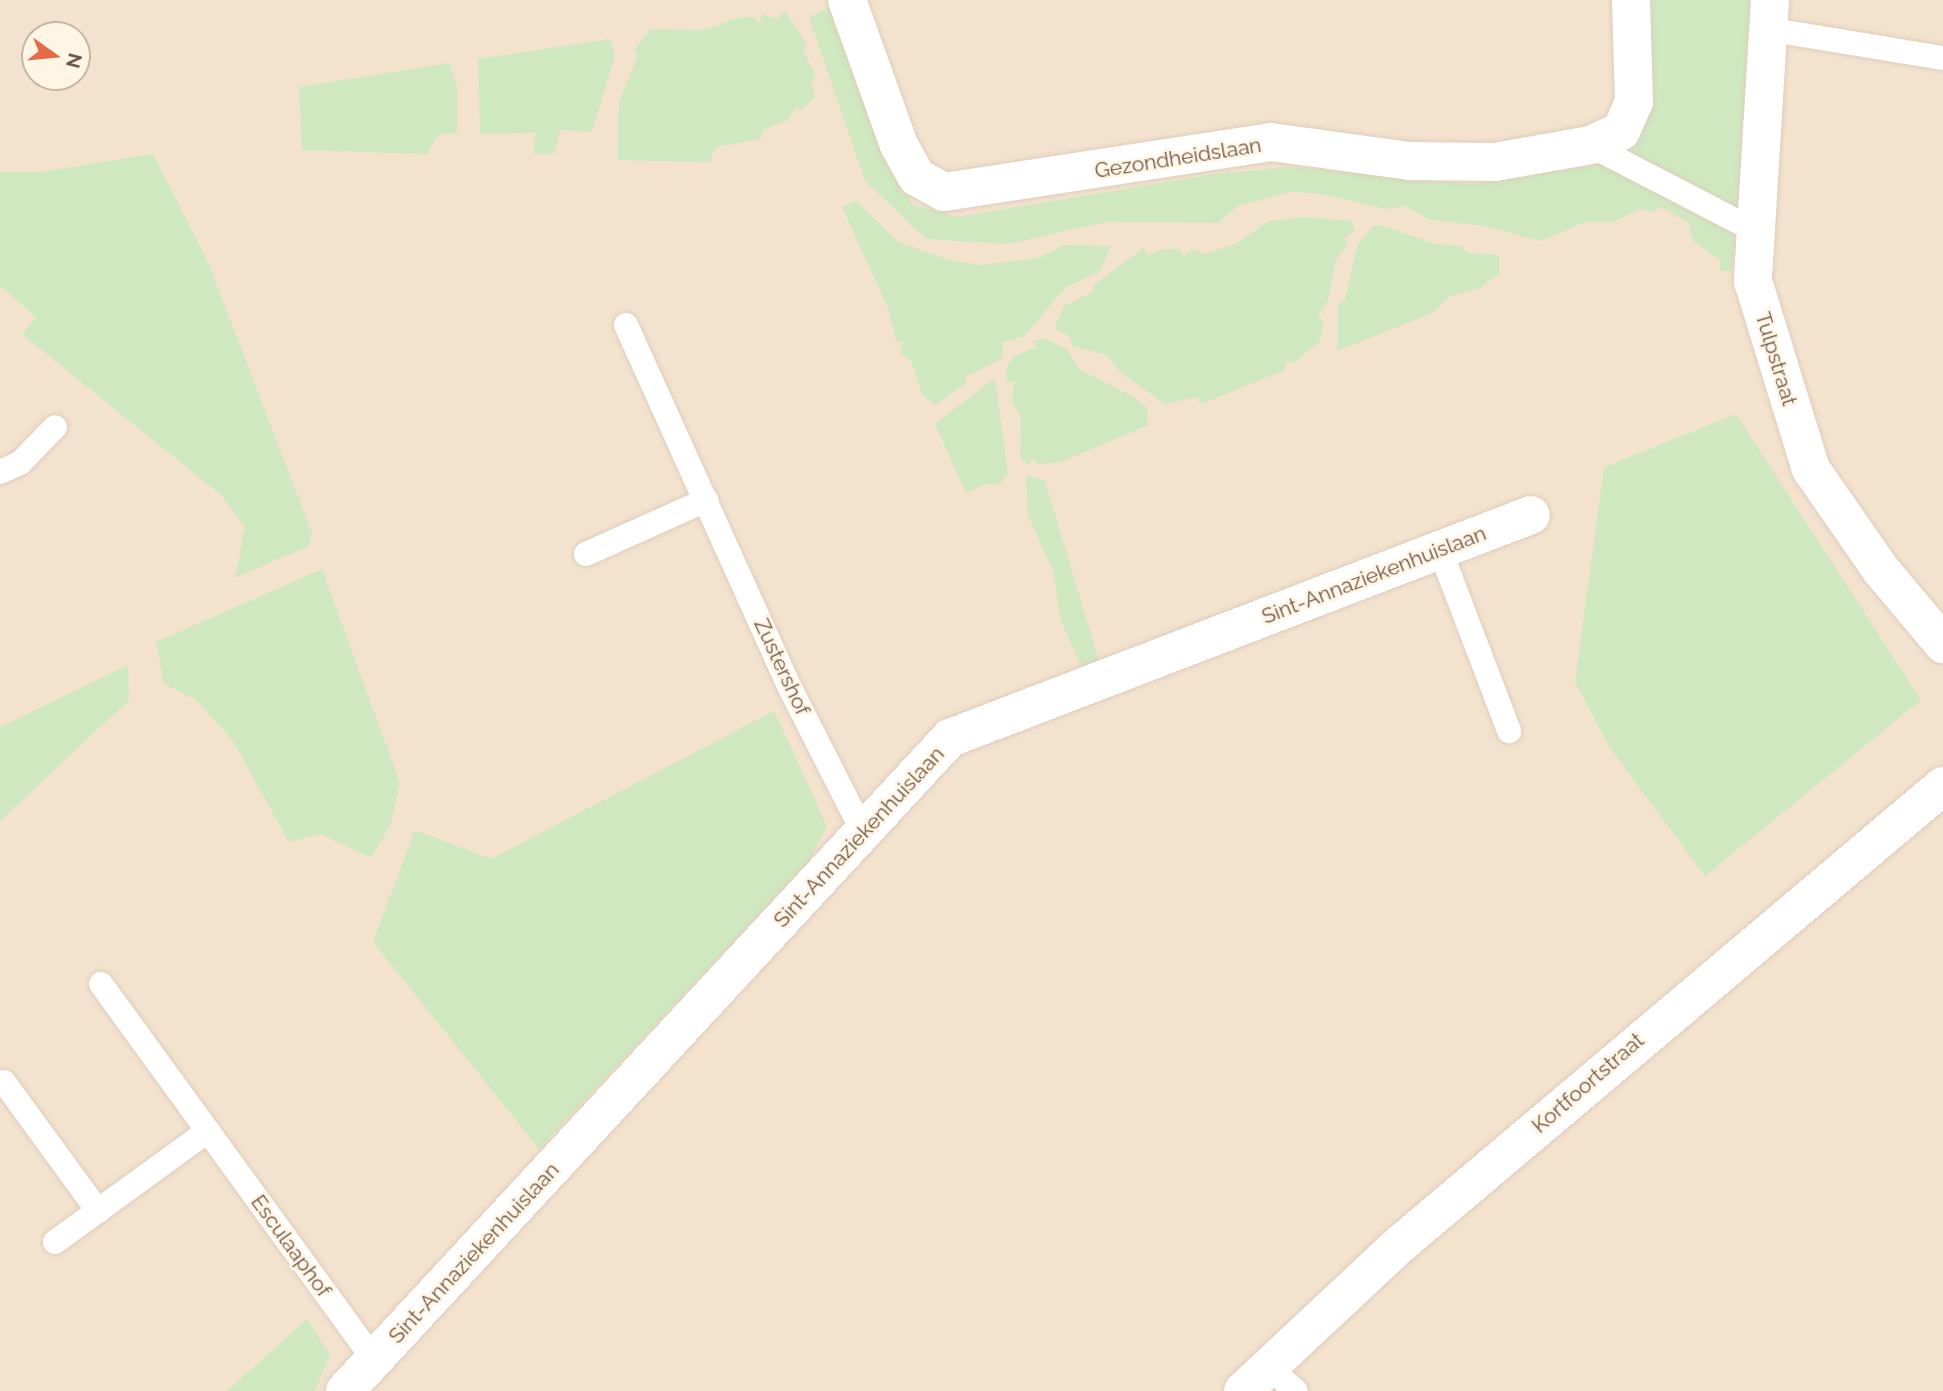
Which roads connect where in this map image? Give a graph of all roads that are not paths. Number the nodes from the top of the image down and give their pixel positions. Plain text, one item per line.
1 (847, 0) edge
2 (1632, 0) edge
3 (1768, 14) edge
4 (1943, 58) edge
5 (1590, 145) junction
6 (1756, 231) junction
7 (626, 325) dead end
8 (55, 427) dead end
9 (0, 472) edge
10 (706, 500) junction
11 (1531, 515) dead end
12 (1440, 550) junction
13 (586, 554) dead end
14 (1943, 644) edge
15 (1509, 731) dead end
16 (1943, 786) edge
17 (863, 832) junction
18 (101, 984) dead end
19 (4, 1082) dead end
20 (208, 1131) junction
21 (98, 1211) junction
22 (55, 1242) dead end
23 (374, 1360) junction
24 (1255, 1379) edge
25 (345, 1391) edge
26 (1296, 1391) edge

1 - 5 street, Gezondheidslaan
2 - 5 street, Gezondheidslaan
3 - 4 lane, Tulpstraat
3 - 6 street, Tulpstraat
5 - 6 lane
6 - 14 street, Tulpstraat
7 - 10 lane, Zustershof
8 - 9 lane
10 - 13 lane
10 - 17 lane, Zustershof
11 - 12 street, Sint-Annaziekenhuislaan
12 - 15 lane
12 - 17 street, Sint-Annaziekenhuislaan
16 - 24 street, Kortfoortstraat
17 - 23 street, Sint-Annaziekenhuislaan
18 - 20 lane, Esculaaphof
19 - 21 lane
20 - 21 lane
20 - 23 lane, Esculaaphof
21 - 22 lane
23 - 25 street, Sint-Annaziekenhuislaan
24 - 26 lane

